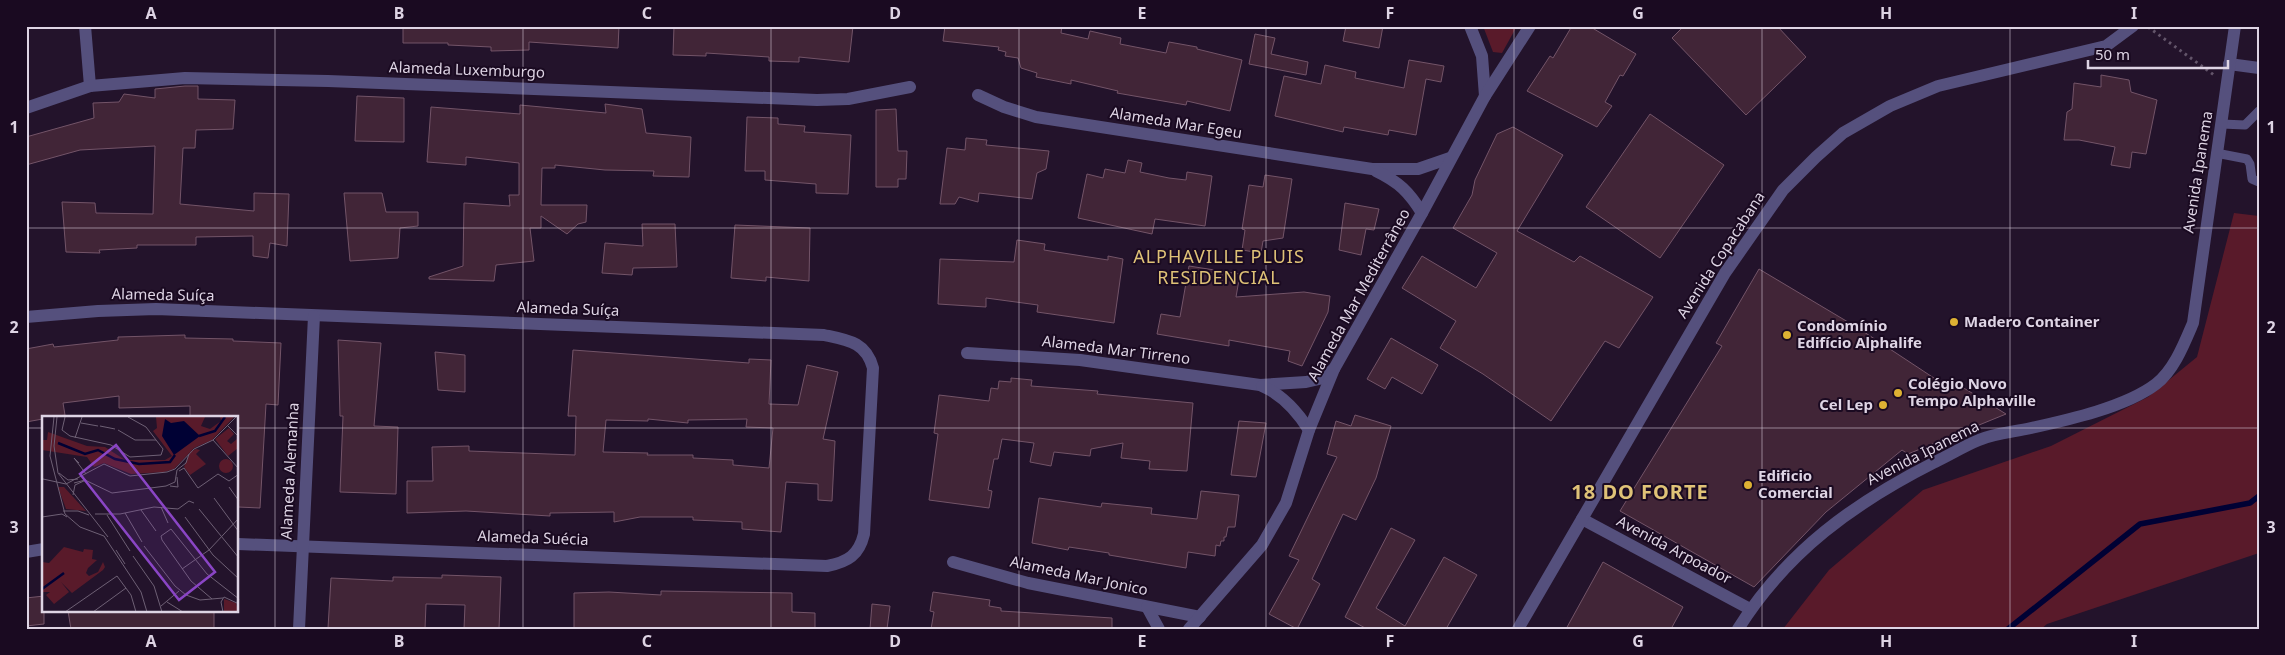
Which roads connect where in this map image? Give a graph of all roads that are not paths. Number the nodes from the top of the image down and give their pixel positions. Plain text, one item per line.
1 (85, 26) edge
2 (1470, 26) edge
3 (1530, 26) edge
4 (2134, 26) edge
5 (2235, 26) edge
6 (2229, 64) junction
7 (2259, 68) edge
8 (90, 86) junction
9 (910, 87) dead end
10 (978, 96) dead end
11 (1484, 96) junction
12 (26, 108) edge
13 (2259, 111) edge
14 (2222, 124) junction
15 (2216, 153) junction
16 (1450, 158) junction
17 (1372, 169) junction
18 (2259, 182) edge
19 (1422, 213) junction
20 (314, 316) junction
21 (26, 317) edge
22 (967, 353) dead end
23 (1334, 369) junction
24 (1260, 385) junction
25 (1309, 430) junction
26 (1582, 519) junction
27 (239, 544) edge
28 (303, 545) junction
29 (42, 549) edge
30 (26, 552) edge
31 (954, 562) dead end
32 (827, 566) joint
33 (1147, 607) junction
34 (1750, 610) junction
35 (1200, 617) junction
36 (300, 629) edge
37 (1159, 629) edge
38 (1189, 629) edge
39 (1518, 629) edge
40 (1738, 629) edge

1 - 8 street
2 - 11 street
3 - 11 street, Alameda Mar Mediterrâneo
4 - 26 street, Avenida Copacabana
5 - 6 street, Avenida Ipanema
6 - 7 street
6 - 14 street, Avenida Ipanema
8 - 9 street, Alameda Luxemburgo
8 - 12 street, Alameda Luxemburgo
10 - 17 street, Alameda Mar Egeu
11 - 16 street, Alameda Mar Mediterrâneo
13 - 14 lane
14 - 15 street, Avenida Ipanema
15 - 18 lane
15 - 34 street, Avenida Ipanema
16 - 17 street, Alameda Mar Egeu
16 - 19 street, Alameda Mar Mediterrâneo
17 - 19 street, Alameda Mar Egeu
19 - 23 street, Alameda Mar Mediterrâneo
20 - 21 street, Alameda Suíça
20 - 28 street, Alameda Alemanha
20 - 32 street, Alameda Suíça
22 - 24 street, Alameda Mar Tirreno
23 - 24 street, Alameda Mar Tirreno
23 - 25 street, Alameda Mar Mediterrâneo
24 - 25 street, Alameda Mar Tirreno
25 - 35 street, Alameda Mar Mediterrâneo
26 - 34 street, Avenida Arpoador
26 - 39 street, Avenida Copacabana
27 - 28 street, Alameda Suécia
28 - 32 street, Alameda Suécia
28 - 36 street, Alameda Alemanha
29 - 30 street
31 - 33 street, Alameda Mar Jonico
33 - 35 street, Alameda Mar Jonico
33 - 37 street
34 - 40 street, Avenida Ipanema
35 - 38 street, Alameda Mar Mediterrâneo

